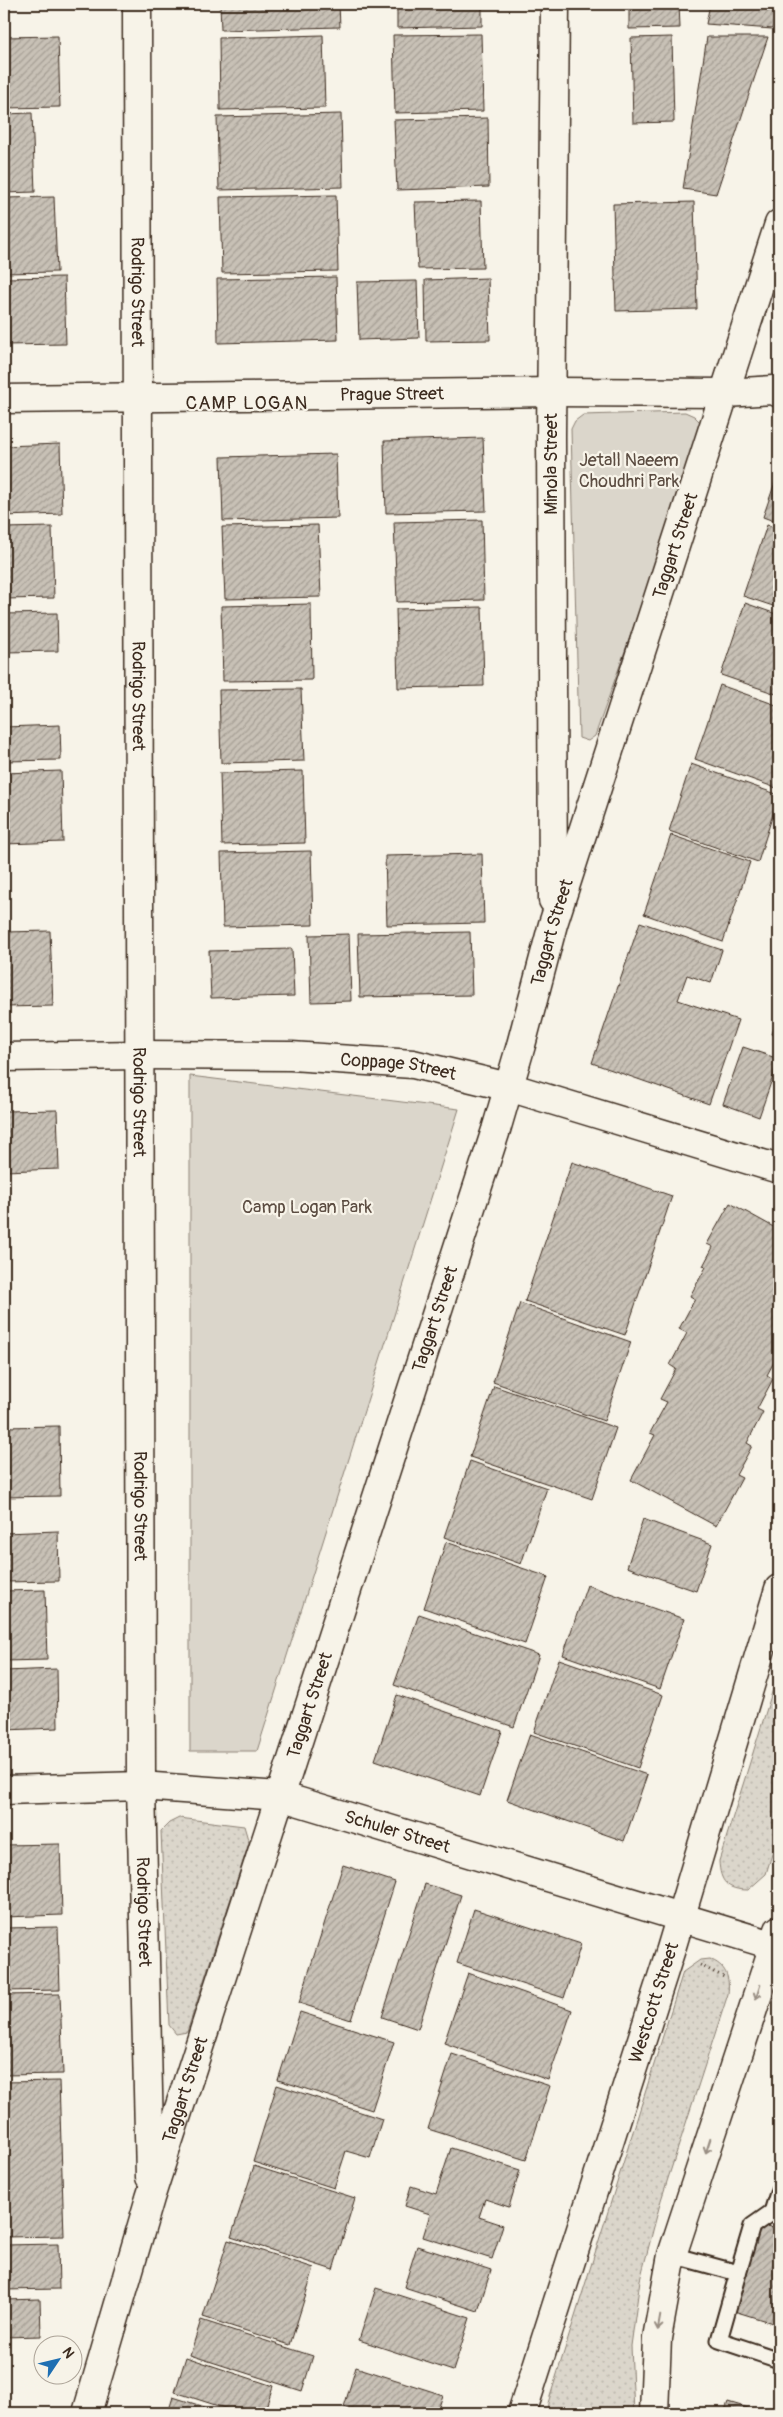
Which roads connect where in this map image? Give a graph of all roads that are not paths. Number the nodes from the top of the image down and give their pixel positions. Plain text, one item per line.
1 (137, 4) edge
2 (555, 4) edge
3 (779, 224) edge
4 (551, 392) junction
5 (726, 393) junction
6 (779, 393) edge
7 (136, 396) junction
8 (4, 399) edge
9 (553, 924) junction
10 (139, 1055) junction
11 (4, 1057) edge
12 (509, 1087) junction
13 (779, 1168) edge
14 (779, 1589) edge
15 (141, 1786) junction
16 (4, 1790) edge
17 (280, 1796) junction
18 (680, 1916) junction
19 (778, 1941) edge
20 (779, 2190) edge
21 (150, 2198) junction
22 (672, 2255) junction
23 (738, 2273) junction
24 (779, 2360) edge
25 (87, 2413) edge
26 (522, 2413) edge
27 (654, 2413) edge

1 - 7 street, Rodrigo Street
2 - 4 street, Minola Street
3 - 5 street, Taggart Street
4 - 5 street, Prague Street
4 - 7 street, Prague Street
4 - 9 street, Minola Street
5 - 6 street, Prague Street
5 - 9 street, Taggart Street
7 - 8 street, Prague Street
7 - 10 street, Rodrigo Street
9 - 12 street, Taggart Street
10 - 11 street, Coppage Street
10 - 12 street, Coppage Street
10 - 15 street, Rodrigo Street
12 - 13 street, Coppage Street
12 - 17 street, Taggart Street
14 - 18 street, Westcott Street
15 - 16 street, Schuler Street
15 - 17 street, Schuler Street
15 - 21 street, Rodrigo Street
17 - 18 street, Schuler Street
17 - 21 street, Taggart Street
18 - 19 street, Schuler Street
18 - 26 street, Westcott Street
19 -> 22 street
20 - 23 lane
21 - 25 street, Taggart Street
22 - 23 lane
22 -> 27 street
23 - 24 lane

